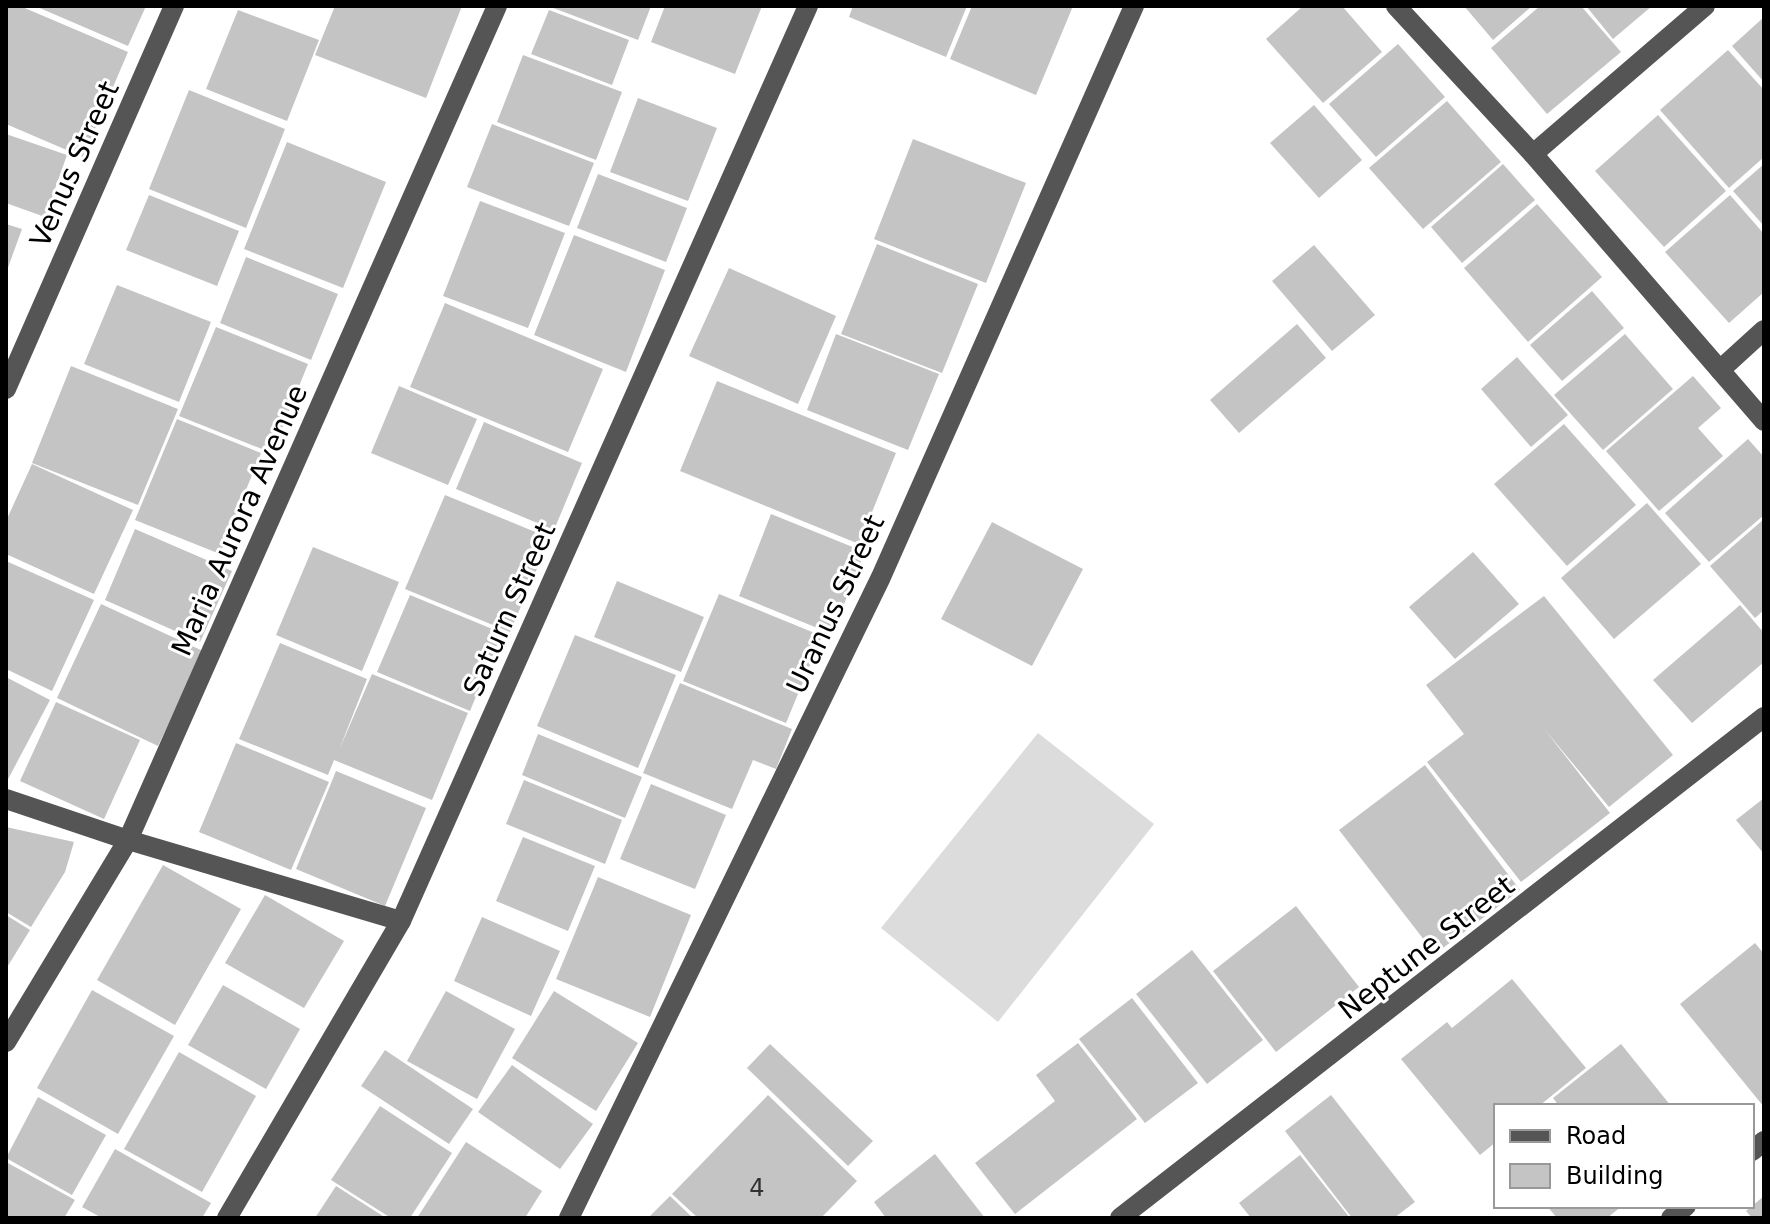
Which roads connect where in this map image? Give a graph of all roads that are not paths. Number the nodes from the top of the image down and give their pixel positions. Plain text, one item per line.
1 (174, 6) edge
2 (497, 6) edge
3 (808, 6) edge
4 (1134, 6) edge
5 (1396, 6) edge
6 (1705, 6) edge
7 (1533, 154) junction
8 (1764, 330) edge
9 (1720, 370) junction
10 (6, 389) edge
11 (1764, 421) edge
12 (1764, 717) edge
13 (6, 799) edge
14 (128, 840) junction
15 (401, 921) junction
16 (6, 1042) edge
17 (227, 1218) edge
18 (569, 1218) edge
19 (1120, 1218) edge

1 - 10 street, Venus Street
2 - 14 street, Maria Aurora Avenue
3 - 15 street, Saturn Street
4 - 18 street, Uranus Street
5 - 7 street
6 - 7 street
7 - 9 street
8 - 9 street
9 - 11 street
12 - 19 street, Neptune Street
13 - 14 street
14 - 15 street
14 - 16 street, Maria Aurora Avenue
15 - 17 street, Saturn Street

